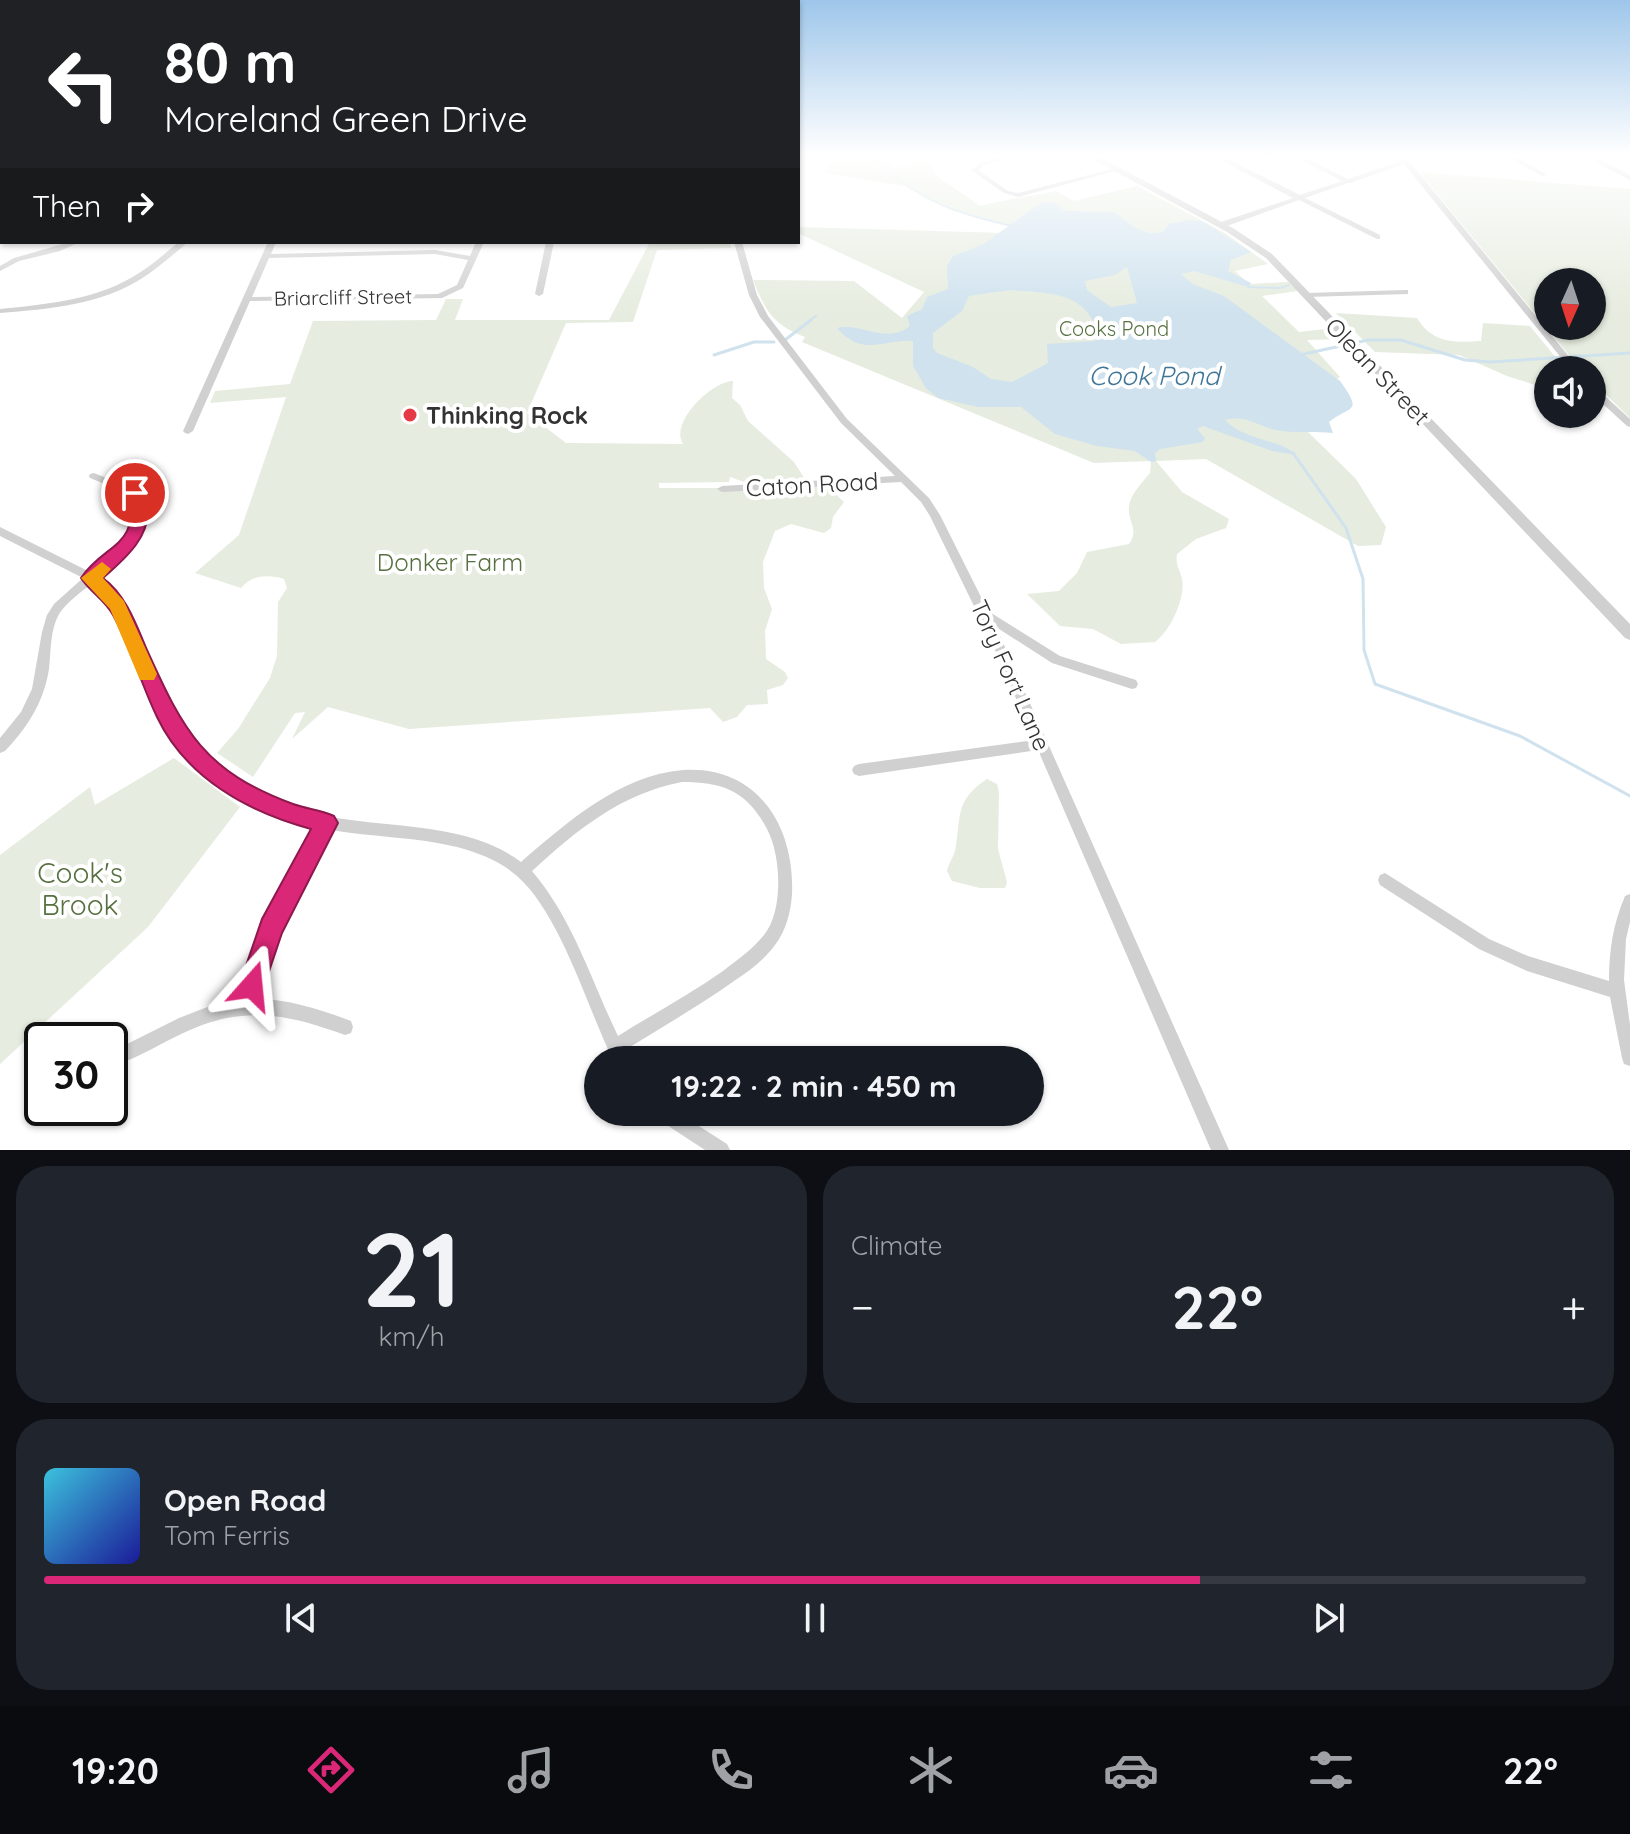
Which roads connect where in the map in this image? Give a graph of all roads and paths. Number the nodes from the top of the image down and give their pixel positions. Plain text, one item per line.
1 (1190, 209) edge
2 (1271, 209) edge
3 (1320, 209) edge
4 (1444, 209) edge
5 (1221, 225) junction
6 (1377, 237) dead end
7 (72, 244) edge
8 (181, 244) edge
9 (271, 244) edge
10 (479, 244) edge
11 (550, 244) edge
12 (739, 244) edge
13 (266, 256) junction
14 (470, 258) junction
15 (2, 265) edge
16 (1405, 292) dead end
17 (539, 294) dead end
18 (1306, 295) junction
19 (247, 299) junction
20 (0, 311) edge
21 (1565, 356) edge
22 (1606, 402) edge
23 (1630, 424) edge
24 (188, 431) dead end
25 (94, 476) dead end
26 (903, 479) junction
27 (722, 489) dead end
28 (0, 531) edge
29 (90, 578) junction
30 (986, 614) junction
31 (1630, 634) edge
32 (1132, 684) dead end
33 (1043, 744) junction
34 (0, 747) edge
35 (859, 770) dead end
36 (326, 823) junction
37 (522, 871) junction
38 (1385, 880) dead end
39 (1630, 901) edge
40 (1617, 991) junction
41 (246, 1005) junction
42 (345, 1027) dead end
43 (615, 1046) edge
44 (630, 1046) edge
45 (129, 1052) dead end
46 (1630, 1058) edge
47 (684, 1126) edge
48 (721, 1150) edge
49 (1220, 1150) edge

1 - 5 street, Olean Street
2 - 5 street
3 - 6 street
4 - 21 street
5 - 18 street, Olean Street
7 - 15 street
8 - 20 street
9 - 13 street
10 - 14 street
11 - 17 street
12 - 26 street, Tory Fort Lane
13 - 14 street
13 - 19 street
14 - 19 street, Briarcliff Street
16 - 18 street
18 - 31 street, Olean Street
19 - 24 street
22 - 23 street
25 - 29 street
26 - 27 street, Caton Road
26 - 30 street, Tory Fort Lane
28 - 29 street
29 - 34 street
29 - 36 street
30 - 32 street
30 - 33 street, Tory Fort Lane
33 - 35 street
33 - 49 street, Tory Fort Lane
36 - 37 street
36 - 41 street
37 - 43 street
37 - 44 street
38 - 40 street
39 - 40 street
40 - 46 street
41 - 42 street
41 - 45 street
47 - 48 street

